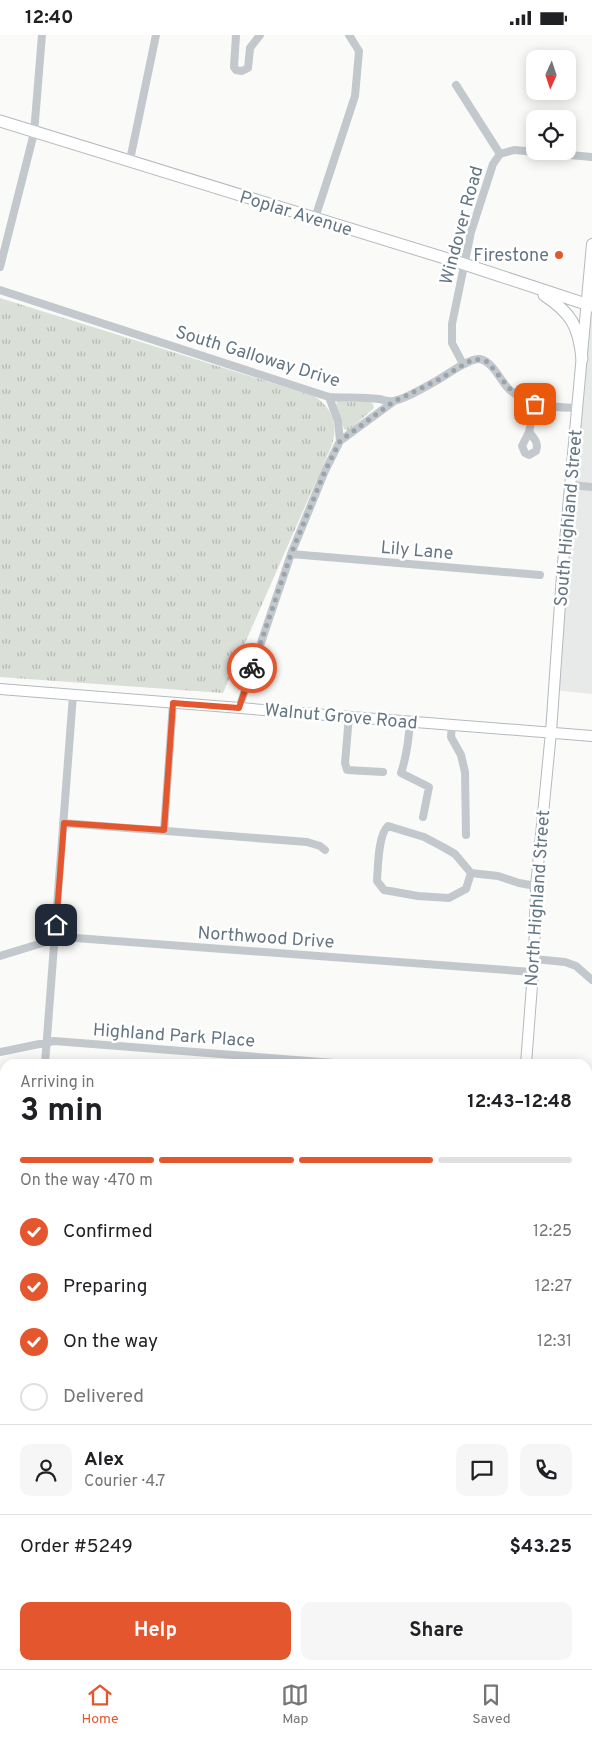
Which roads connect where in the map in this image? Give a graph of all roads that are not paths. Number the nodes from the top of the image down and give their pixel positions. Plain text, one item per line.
1 (42, 35) edge
2 (156, 35) edge
3 (236, 35) edge
4 (260, 35) edge
5 (349, 35) edge
6 (456, 85) dead end
7 (0, 121) edge
8 (34, 133) junction
9 (500, 155) junction
10 (592, 157) edge
11 (130, 161) junction
12 (315, 219) junction
13 (592, 245) edge
14 (464, 264) junction
15 (0, 267) edge
16 (533, 287) junction
17 (0, 290) edge
18 (589, 305) edge
19 (582, 359) junction
20 (464, 364) junction
21 (329, 397) junction
22 (393, 402) junction
23 (535, 404) junction
24 (577, 408) junction
25 (529, 432) dead end
26 (340, 441) junction
27 (571, 485) junction
28 (592, 487) edge
29 (291, 554) junction
30 (540, 575) dead end
31 (0, 689) edge
32 (73, 695) junction
33 (173, 703) junction
34 (239, 708) junction
35 (349, 716) junction
36 (410, 721) junction
37 (452, 725) junction
38 (551, 732) junction
39 (592, 737) edge
40 (383, 772) dead end
41 (423, 817) dead end
42 (64, 823) junction
43 (164, 830) junction
44 (466, 835) dead end
45 (325, 850) dead end
46 (471, 873) junction
47 (536, 886) junction
48 (55, 938) junction
49 (0, 955) edge
50 (534, 959) junction
51 (532, 972) junction
52 (592, 979) edge
53 (47, 1042) junction
54 (0, 1052) edge
55 (45, 1059) edge
56 (279, 1059) edge
57 (526, 1059) edge

1 - 8 street
2 - 11 street
3 - 4 street
5 - 12 street
6 - 9 street
7 - 8 main road, Poplar Avenue
8 - 11 main road, Poplar Avenue
8 - 15 street
9 - 10 street, Windover Road
9 - 14 street, Windover Road
11 - 12 main road, Poplar Avenue
12 - 14 main road, Poplar Avenue
13 - 18 main road, South Highland Street
14 - 16 main road, Poplar Avenue
14 - 20 street, Windover Road
16 - 18 main road, Poplar Avenue
16 - 19 main road
17 - 21 street, South Galloway Drive
18 - 19 main road, South Highland Street
19 - 24 main road, South Highland Street
20 - 22 street
20 - 23 street
21 - 22 street, South Galloway Drive
21 - 26 street
22 - 26 street
23 - 24 street
23 - 25 street
24 - 27 main road, South Highland Street
26 - 29 street
27 - 28 street
27 - 38 main road, South Highland Street
29 - 30 street, Lily Lane
29 - 34 street
31 - 32 main road, Walnut Grove Road
32 - 33 main road, Walnut Grove Road
32 - 42 street
33 - 34 main road, Walnut Grove Road
33 - 43 street
34 - 35 main road, Walnut Grove Road
35 - 36 main road, Walnut Grove Road
35 - 40 street
36 - 37 main road, Walnut Grove Road
36 - 41 street
37 - 38 main road, Walnut Grove Road
37 - 44 street
38 - 39 main road, Walnut Grove Road
38 - 47 main road, North Highland Street
42 - 43 street
42 - 48 street
43 - 45 street
46 - 46 street
46 - 47 street
47 - 50 main road, North Highland Street
48 - 49 street, Northwood Drive
48 - 51 street, Northwood Drive
48 - 53 street
50 - 51 main road, North Highland Street
50 - 52 street
51 - 57 main road, North Highland Street
53 - 54 street, Highland Park Place
53 - 55 street
53 - 56 street, Highland Park Place

